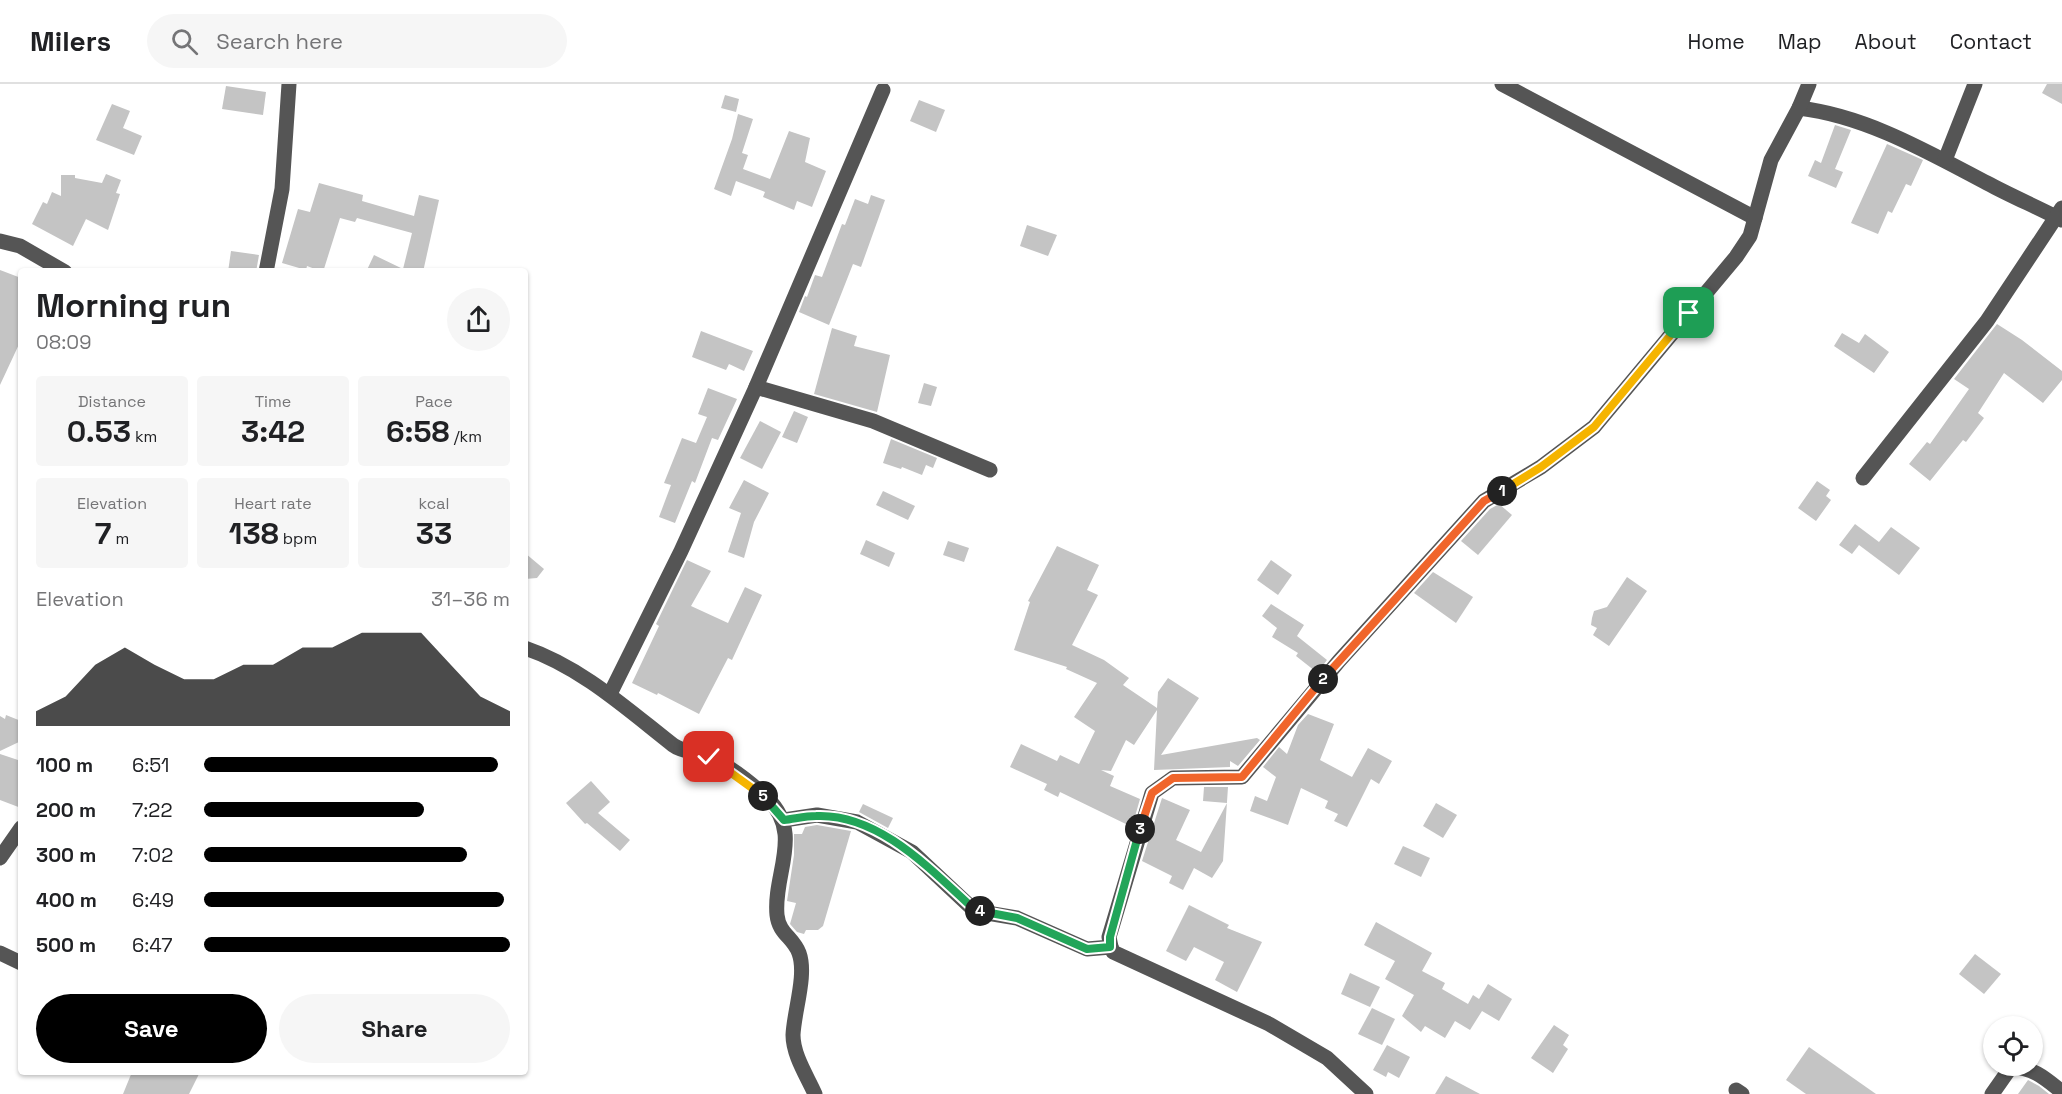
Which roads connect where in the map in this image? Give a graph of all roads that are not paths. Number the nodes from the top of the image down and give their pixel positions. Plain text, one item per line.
1 (289, 84) edge
2 (1502, 84) edge
3 (1809, 84) edge
4 (1975, 84) edge
5 (883, 90) dead end
6 (1799, 108) junction
7 (1945, 160) junction
8 (2060, 215) edge
9 (1755, 218) junction
10 (0, 241) edge
11 (58, 268) edge
12 (267, 268) edge
13 (756, 387) junction
14 (990, 470) dead end
15 (1863, 478) dead end
16 (528, 649) edge
17 (610, 694) junction
18 (784, 820) junction
19 (18, 832) edge
20 (0, 858) edge
21 (1110, 947) junction
22 (0, 953) edge
23 (18, 962) edge
24 (2062, 1092) edge
25 (815, 1094) edge
26 (1366, 1094) edge
27 (1992, 1094) edge

1 - 12 street
2 - 9 street
3 - 6 street
4 - 7 street
5 - 13 street
6 - 7 street
6 - 9 street
7 - 8 street
8 - 15 street
9 - 21 street
10 - 11 street
13 - 14 street
13 - 17 street
16 - 17 street
17 - 18 street
18 - 21 street
18 - 25 street
19 - 20 street
21 - 26 street
22 - 23 street
24 - 27 street

